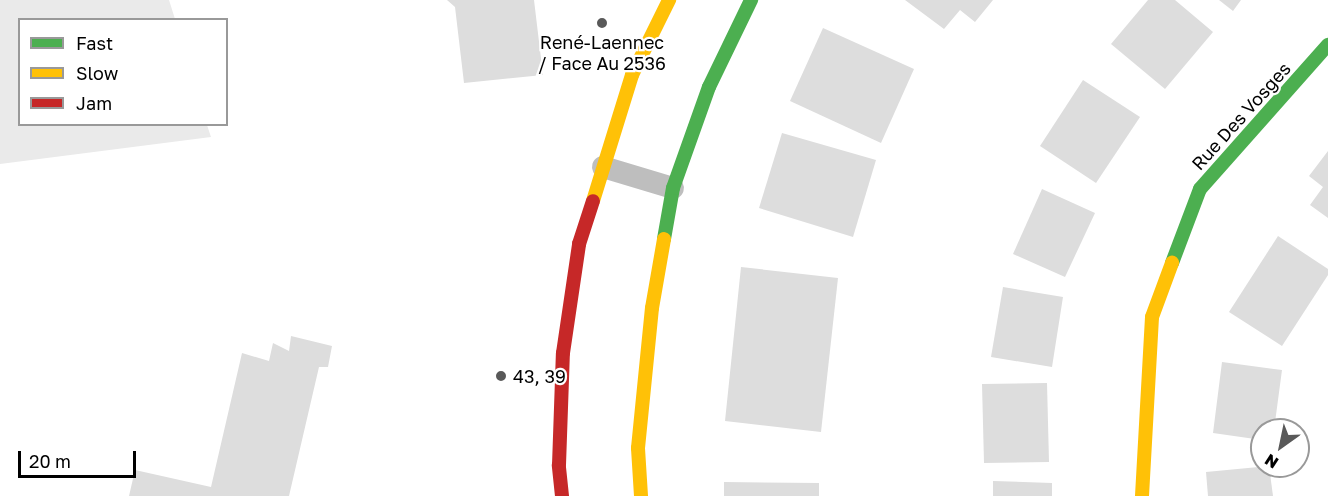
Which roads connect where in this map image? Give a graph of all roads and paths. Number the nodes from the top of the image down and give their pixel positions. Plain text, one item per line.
1 (669, 0) edge
2 (751, 0) edge
3 (1328, 45) edge
4 (603, 167) junction
5 (673, 188) junction
6 (562, 496) edge
7 (641, 496) edge
8 (1142, 496) edge

1 - 4 street
2 - 5 street
3 - 8 street, Rue Des Vosges
4 - 5 lane
4 - 6 street
5 - 7 street

